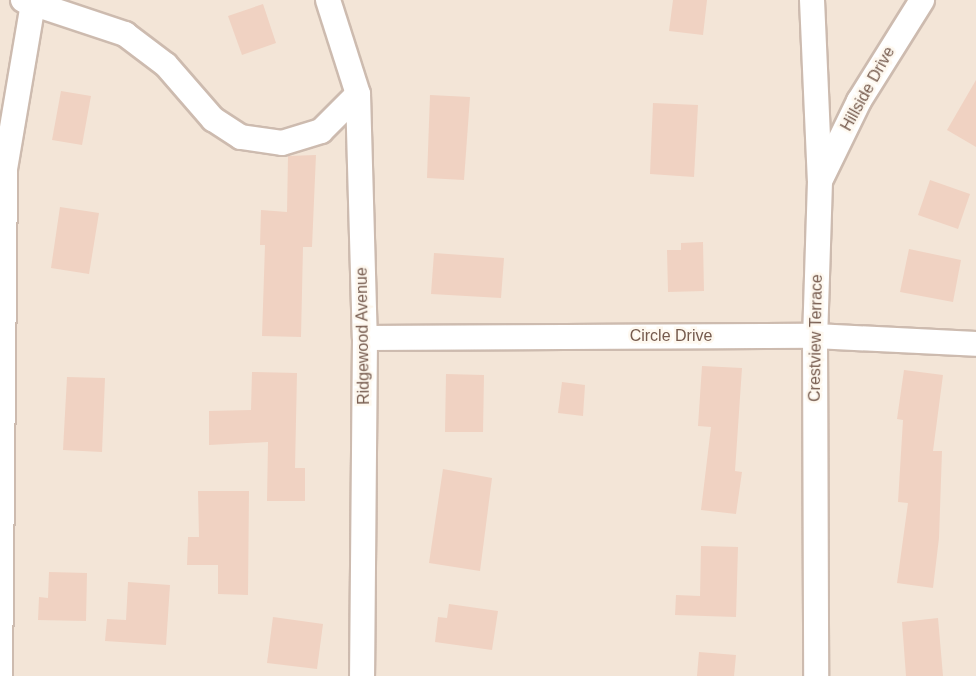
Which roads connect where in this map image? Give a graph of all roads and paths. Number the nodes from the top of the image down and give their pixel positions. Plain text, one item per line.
1 (328, 0) edge
2 (812, 0) edge
3 (922, 0) edge
4 (28, 2) edge
5 (358, 94) junction
6 (820, 181) junction
7 (815, 336) junction
8 (365, 338) junction
9 (976, 344) edge
10 (0, 676) edge
11 (362, 676) edge
12 (816, 676) edge

1 - 5 street, Ridgewood Avenue
2 - 6 street, Crestview Terrace
3 - 6 street, Hillside Drive
4 - 5 street
4 - 10 street
5 - 8 street, Ridgewood Avenue
6 - 7 street, Crestview Terrace
7 - 8 street, Circle Drive
7 - 9 street, Circle Drive
7 - 12 street, Crestview Terrace
8 - 11 street, Ridgewood Avenue

